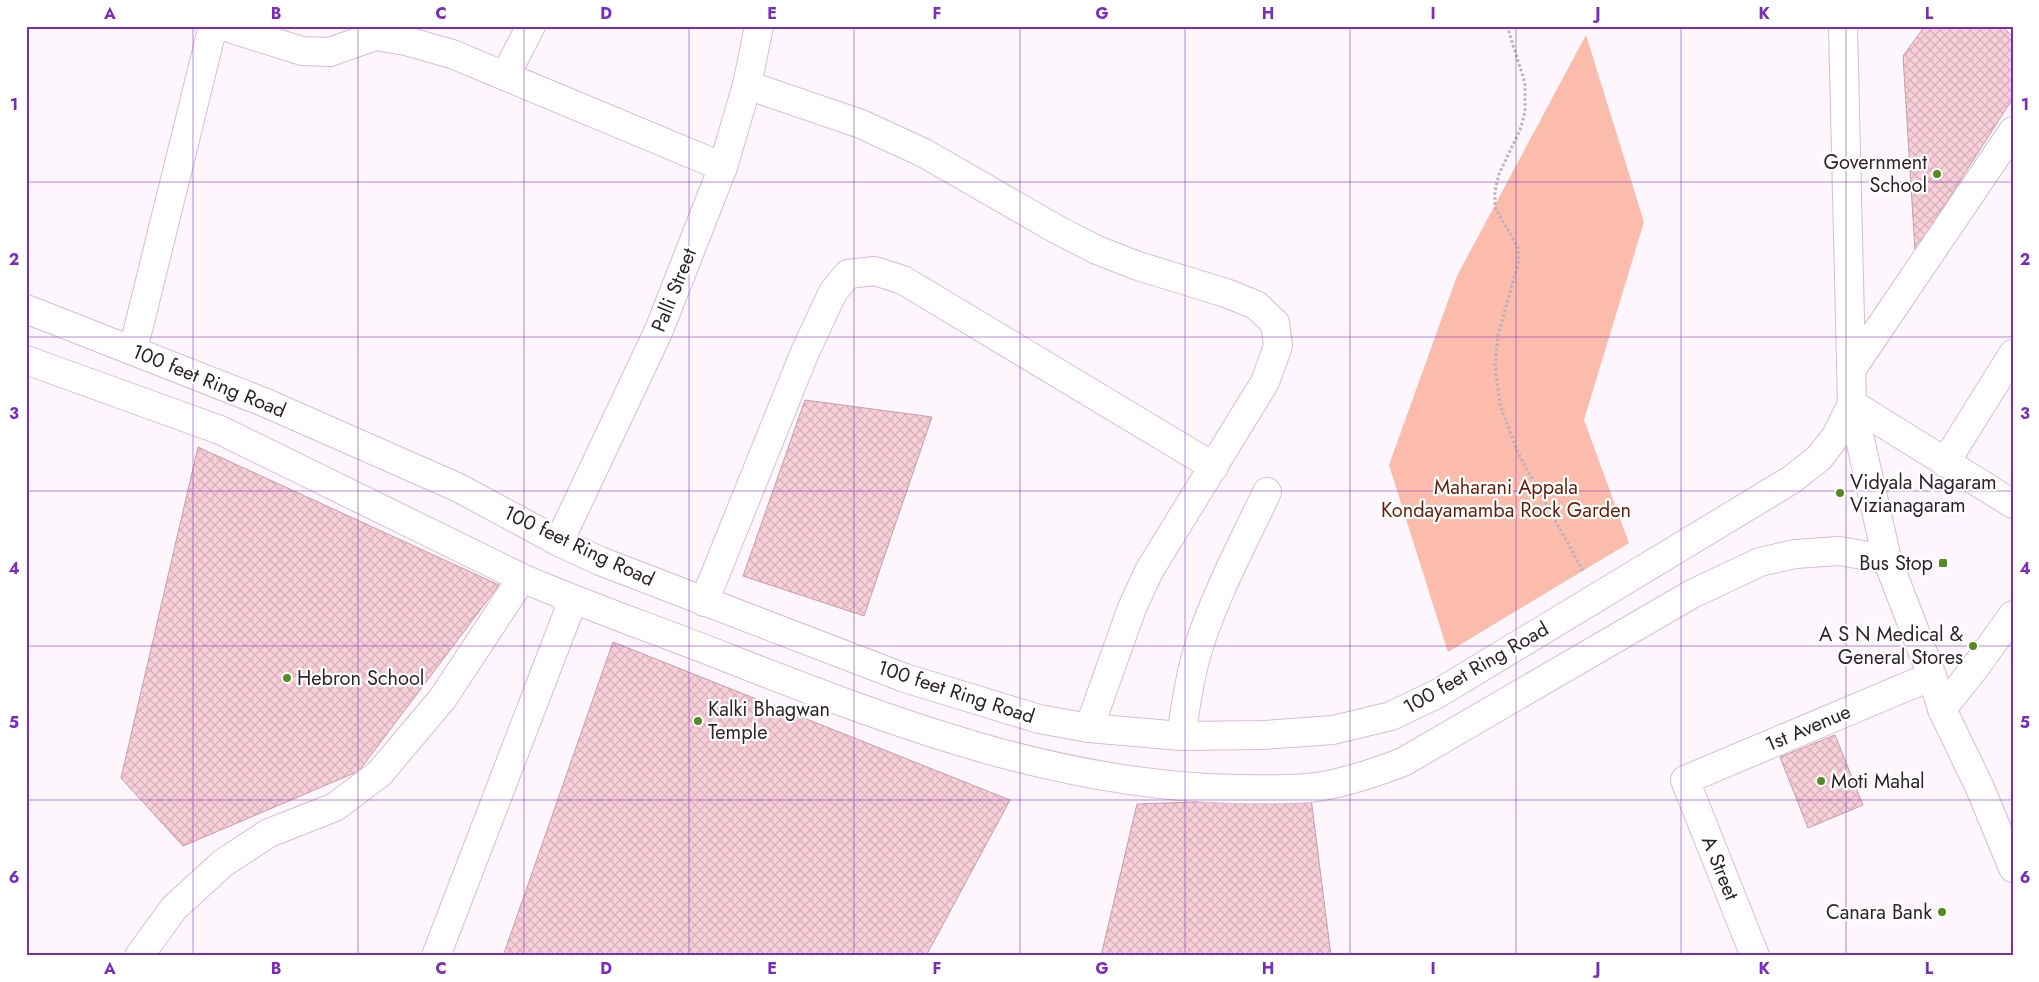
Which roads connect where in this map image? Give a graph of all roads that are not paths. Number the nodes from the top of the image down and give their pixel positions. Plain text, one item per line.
1 (212, 26) edge
2 (223, 26) edge
3 (531, 26) edge
4 (759, 26) edge
5 (1843, 26) edge
6 (505, 76) junction
7 (747, 85) junction
8 (2013, 131) edge
9 (722, 167) junction
10 (26, 310) edge
11 (133, 350) junction
12 (2013, 354) edge
13 (26, 360) edge
14 (1851, 370) junction
15 (1852, 404) junction
16 (1945, 463) junction
17 (1214, 467) junction
18 (1267, 492) dead end
19 (2013, 504) edge
20 (559, 542) junction
21 (1887, 559) junction
22 (522, 578) junction
23 (573, 600) junction
24 (704, 602) junction
25 (2013, 614) edge
26 (1932, 676) junction
27 (1942, 709) junction
28 (1089, 728) junction
29 (1181, 736) junction
30 (1685, 780) joint
31 (2013, 868) edge
32 (139, 956) edge
33 (436, 956) edge
34 (1756, 956) edge

1 - 11 street
2 - 6 street
3 - 6 street
4 - 7 street, Palli Street
5 - 14 street
6 - 9 street
7 - 9 street, Palli Street
7 - 17 street
8 - 14 street
9 - 20 street, Palli Street
10 - 11 street, 100 feet Ring Road
11 - 20 street, 100 feet Ring Road
12 - 16 street
13 - 22 street, 100 feet Ring Road
14 - 15 street
15 - 16 street
15 - 21 street
15 - 29 street, 100 feet Ring Road
16 - 19 street
17 - 24 street
17 - 28 street
18 - 29 street
20 - 24 street, 100 feet Ring Road
21 - 23 street, 100 feet Ring Road
21 - 26 street
22 - 23 street, 100 feet Ring Road
22 - 32 street
23 - 33 street
24 - 28 street, 100 feet Ring Road
25 - 27 street
26 - 27 street
26 - 30 street, 1st Avenue
27 - 31 street
28 - 29 street, 100 feet Ring Road
30 - 34 street, A Street

